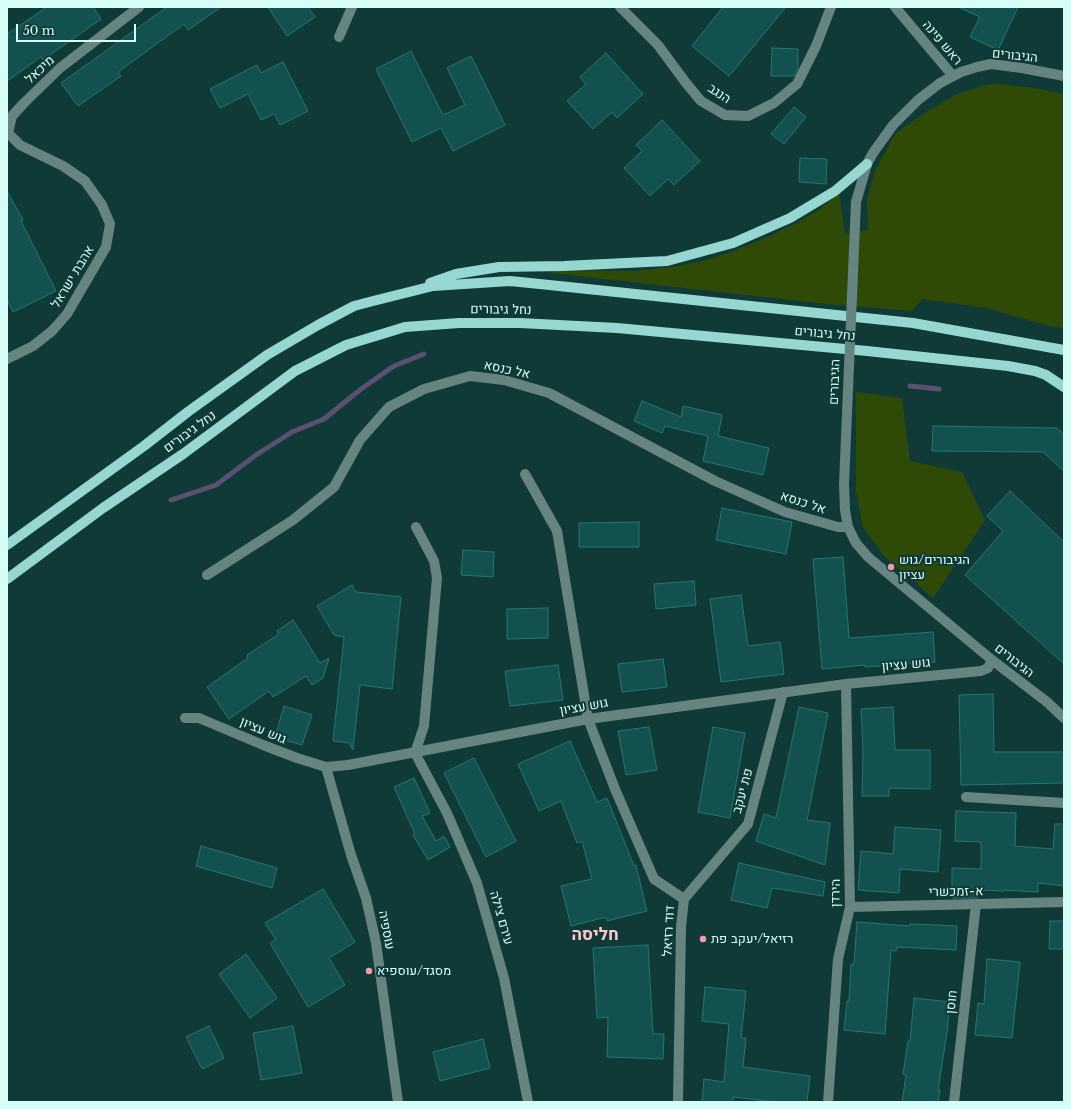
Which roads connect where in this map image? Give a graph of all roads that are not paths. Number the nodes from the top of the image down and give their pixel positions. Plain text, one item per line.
1 (139, 7) edge
2 (352, 7) edge
3 (620, 7) edge
4 (831, 7) edge
5 (895, 7) edge
6 (339, 37) dead end
7 (953, 76) junction
8 (1064, 76) edge
9 (8, 133) joint
10 (867, 164) junction
11 (373, 301) junction
12 (1064, 350) edge
13 (7, 359) edge
14 (1064, 387) edge
15 (525, 474) dead end
16 (416, 527) dead end
17 (848, 527) junction
18 (7, 545) edge
19 (207, 576) dead end
20 (7, 579) edge
21 (992, 660) junction
22 (846, 684) junction
23 (783, 692) junction
24 (185, 718) dead end
25 (1064, 718) edge
26 (588, 719) junction
27 (415, 752) junction
28 (326, 767) junction
29 (966, 797) dead end
30 (1064, 803) edge
31 (684, 899) junction
32 (1064, 902) edge
33 (976, 904) junction
34 (850, 907) junction
35 (398, 1102) edge
36 (528, 1102) edge
37 (678, 1102) edge
38 (828, 1102) edge
39 (954, 1102) edge

1 - 9 street, מיכאל
2 - 6 street
3 - 4 street, הנגב
5 - 7 street, ראש פינה
7 - 8 street, הגיבורים
7 - 10 street, הגיבורים
9 - 13 street, אהבת ישראל
10 - 11 main road
10 - 17 street, הגיבורים, bridge
11 - 12 main road, נחל גיבורים
11 - 18 main road, נחל גיבורים
14 - 20 main road, נחל גיבורים
15 - 26 street, דוד רזיאל
16 - 27 street
17 - 19 street, אל כנסא
17 - 21 street, הגיבורים
21 - 22 street, גוש עציון
21 - 25 street, הגיבורים
22 - 23 street, גוש עציון
22 - 34 street, הירדן
23 - 26 street, גוש עציון
23 - 31 street, פת יעקב
24 - 28 street, גוש עציון
26 - 27 street, גוש עציון
26 - 31 street, דוד רזיאל
27 - 28 street, גוש עציון
27 - 36 street, עירם צילה
28 - 35 street, עוספיה
29 - 30 street
31 - 37 street, דוד רזיאל
32 - 33 street, א-זמכשרי
33 - 34 street, א-זמכשרי
33 - 39 street, חוסן
34 - 38 street, הירדן

